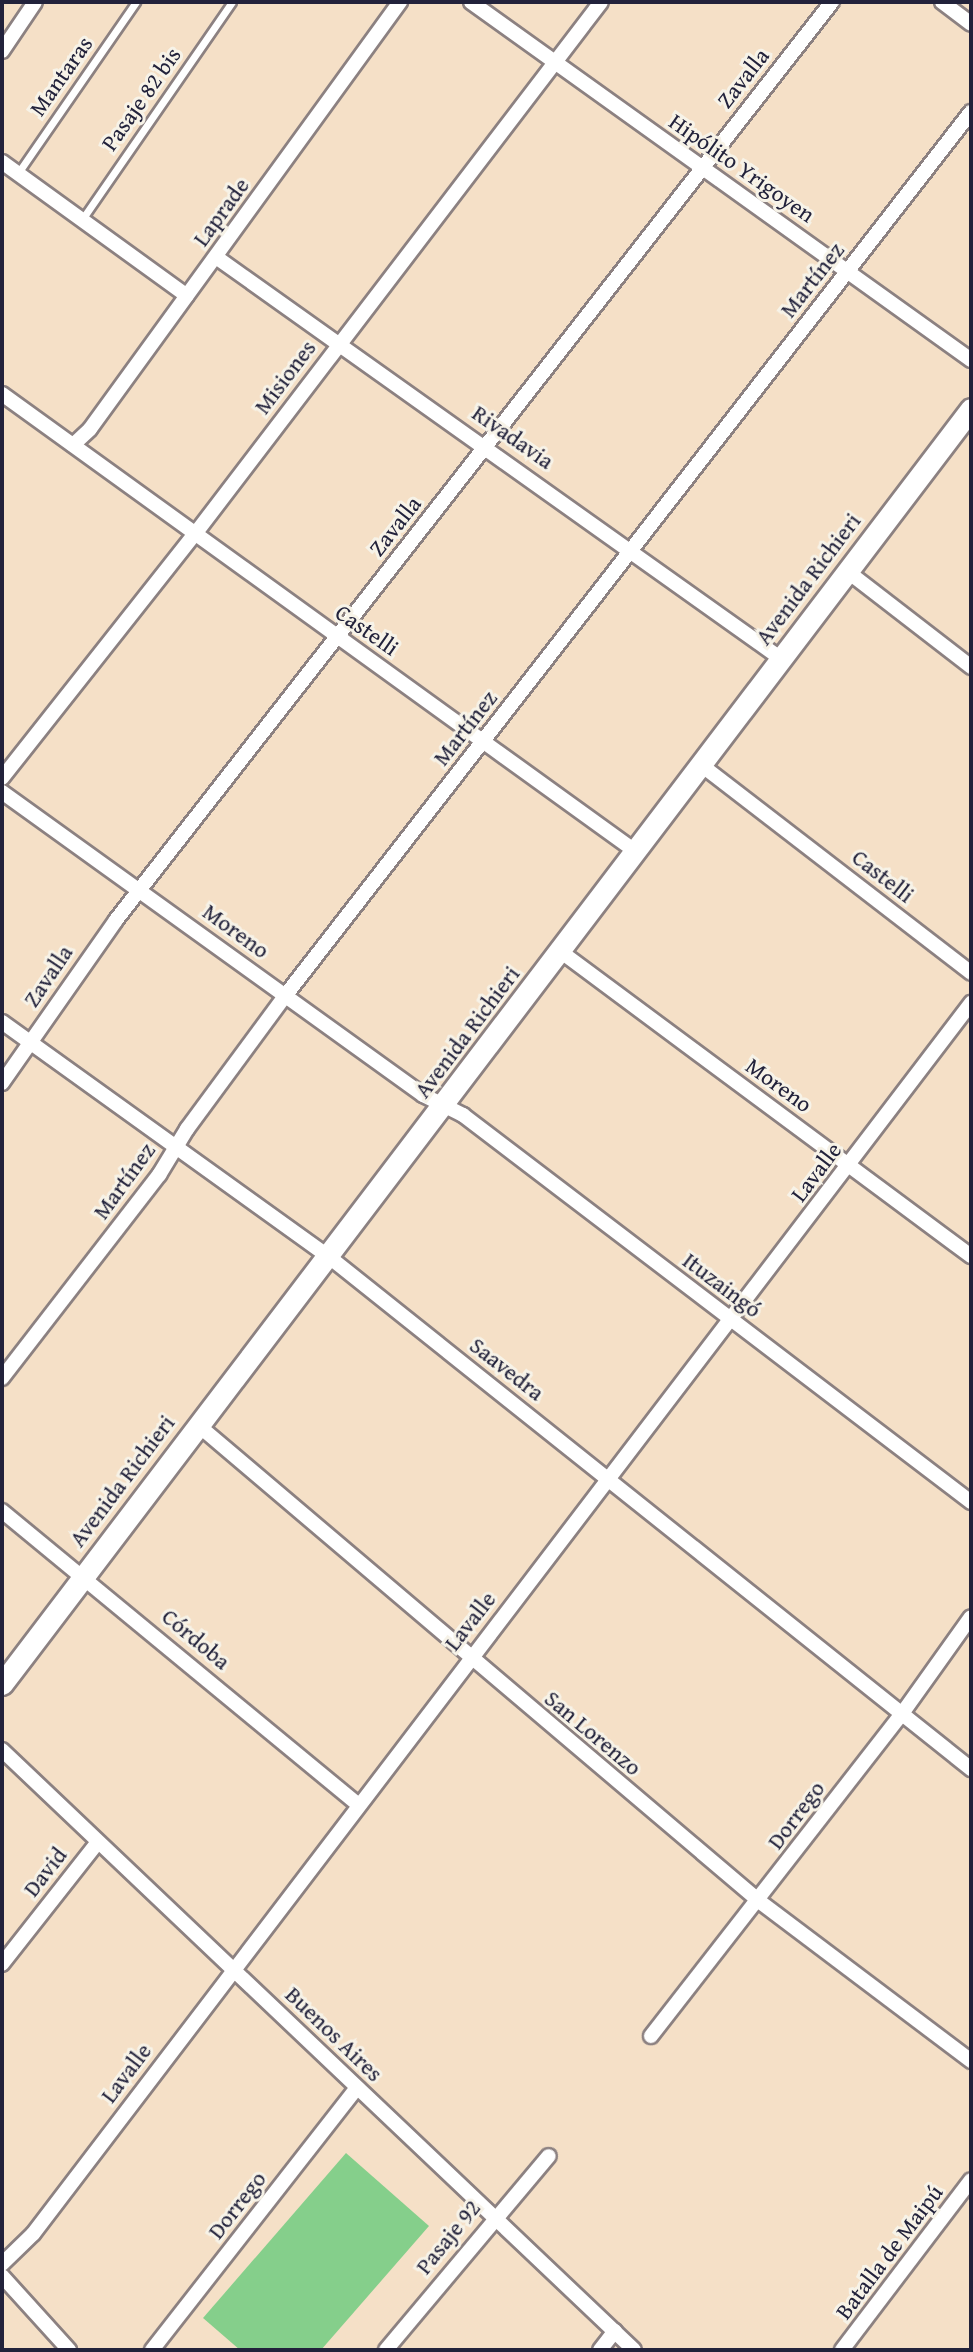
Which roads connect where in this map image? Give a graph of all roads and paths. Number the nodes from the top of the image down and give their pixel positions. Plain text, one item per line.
1 (35, 2) edge
2 (136, 2) edge
3 (232, 2) edge
4 (400, 2) edge
5 (471, 2) edge
6 (601, 2) edge
7 (831, 2) edge
8 (942, 2) edge
9 (486, 6) edge
10 (971, 24) edge
11 (2, 51) edge
12 (554, 62) junction
13 (971, 112) edge
14 (2, 162) edge
15 (703, 168) junction
16 (18, 173) junction
17 (83, 218) junction
18 (216, 257) junction
19 (848, 271) junction
20 (187, 296) junction
21 (339, 344) junction
22 (971, 360) edge
23 (2, 394) edge
24 (971, 409) edge
25 (73, 444) junction
26 (488, 446) junction
27 (195, 534) junction
28 (631, 548) junction
29 (847, 571) junction
30 (337, 636) junction
31 (780, 658) junction
32 (971, 667) edge
33 (484, 740) junction
34 (700, 764) junction
35 (2, 778) edge
36 (2, 792) edge
37 (635, 851) junction
38 (141, 890) junction
39 (560, 951) junction
40 (971, 973) edge
41 (285, 996) junction
42 (971, 1003) edge
43 (2, 1022) edge
44 (32, 1043) junction
45 (2, 1083) edge
46 (445, 1105) junction
47 (176, 1148) junction
48 (850, 1166) junction
49 (328, 1256) junction
50 (971, 1256) edge
51 (732, 1321) junction
52 (2, 1378) edge
53 (198, 1425) junction
54 (610, 1479) junction
55 (971, 1502) edge
56 (2, 1511) edge
57 (83, 1574) junction
58 (971, 1617) edge
59 (469, 1658) junction
60 (2, 1684) edge
61 (901, 1716) junction
62 (2, 1750) edge
63 (971, 1769) edge
64 (359, 1805) junction
65 (98, 1842) junction
66 (759, 1901) junction
67 (2, 1964) edge
68 (233, 1969) junction
69 (651, 2036) dead end
70 (971, 2061) edge
71 (357, 2088) junction
72 (549, 2156) dead end
73 (971, 2180) edge
74 (494, 2217) junction
75 (2, 2264) edge
76 (2, 2276) edge
77 (615, 2331) junction
78 (69, 2350) edge
79 (152, 2350) edge
80 (386, 2350) edge
81 (600, 2350) edge
82 (634, 2350) edge
83 (842, 2350) edge

1 - 11 street
2 - 16 lane, Mantaras
3 - 17 lane, Pasaje 82 bis
4 - 18 street, Laprade
5 - 9 street, Hipólito Yrigoyen
6 - 12 street, Misiones
7 - 15 street, Zavalla
8 - 10 street
9 - 12 street, Hipólito Yrigoyen
12 - 15 street, Hipólito Yrigoyen
12 - 21 street, Misiones
13 - 19 street, Martínez
14 - 16 street
15 - 19 street, Hipólito Yrigoyen
15 - 26 street, Zavalla
16 - 17 street
17 - 20 street
18 - 20 street, Laprade
18 - 21 street, Rivadavia
19 - 22 street, Hipólito Yrigoyen
19 - 28 street, Martínez
20 - 25 street, Laprade
21 - 26 street, Rivadavia
21 - 27 street, Misiones
23 - 25 street, Castelli
24 - 29 street, Avenida Richieri
25 - 27 street, Castelli
26 - 28 street, Rivadavia
26 - 30 street, Zavalla
27 - 30 street, Castelli
27 - 35 street, Misiones
28 - 31 street, Rivadavia
28 - 33 street, Martínez
29 - 31 street, Avenida Richieri
29 - 32 street
30 - 33 street, Castelli
30 - 38 street, Zavalla
31 - 34 street, Avenida Richieri
33 - 37 street, Castelli
33 - 41 street, Martínez
34 - 37 street, Avenida Richieri
34 - 40 street, Castelli
36 - 38 street, Moreno
37 - 39 street, Avenida Richieri
38 - 41 street, Moreno
38 - 44 street, Zavalla
39 - 46 street, Avenida Richieri
39 - 48 street, Moreno
41 - 46 street, Moreno
41 - 47 street, Martínez
42 - 48 street, Lavalle
43 - 44 street, Saavedra
44 - 45 street, Zavalla
44 - 47 street, Saavedra
46 - 49 street, Avenida Richieri
46 - 51 street, Ituzaingó
47 - 49 street, Saavedra
47 - 52 street, Martínez
48 - 50 street, Moreno
48 - 51 street, Lavalle
49 - 53 street, Avenida Richieri
49 - 54 street, Saavedra
51 - 54 street, Lavalle
51 - 55 street, Ituzaingó
53 - 57 street, Avenida Richieri
53 - 59 street, San Lorenzo
54 - 59 street, Lavalle
54 - 61 street, Saavedra
56 - 57 street, Córdoba
57 - 60 street, Avenida Richieri
57 - 64 street, Córdoba
58 - 61 street, Dorrego
59 - 64 street, Lavalle
59 - 66 street, San Lorenzo
61 - 63 street, Saavedra
61 - 66 street, Dorrego
62 - 65 street, Buenos Aires
64 - 68 street, Lavalle
65 - 67 street, David
65 - 68 street, Buenos Aires
66 - 69 street, Dorrego
66 - 70 street, San Lorenzo
68 - 71 street, Buenos Aires
68 - 75 street, Lavalle
71 - 74 street, Buenos Aires
71 - 79 street, Dorrego
72 - 74 street, Pasaje 92
73 - 83 street, Batalla de Maipú
74 - 77 street, Buenos Aires
74 - 80 street, Pasaje 92
76 - 78 street
77 - 81 street
77 - 82 street, Buenos Aires

